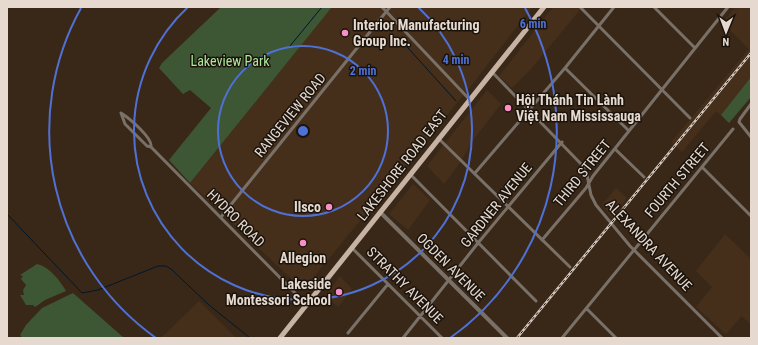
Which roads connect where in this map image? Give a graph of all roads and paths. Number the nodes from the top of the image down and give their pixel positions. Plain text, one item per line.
1 (382, 7) edge
2 (390, 7) edge
3 (544, 7) edge
4 (580, 7) edge
5 (614, 7) edge
6 (654, 7) edge
7 (728, 7) edge
8 (386, 11) junction
9 (599, 26) junction
10 (695, 48) junction
11 (565, 68) junction
12 (492, 72) junction
13 (662, 89) junction
14 (470, 100) junction
15 (751, 104) edge
16 (529, 109) junction
17 (690, 118) dead end
18 (733, 130) dead end
19 (629, 131) junction
20 (751, 137) edge
21 (438, 138) junction
22 (562, 142) junction
23 (151, 147) junction
24 (615, 149) junction
25 (702, 167) junction
26 (475, 173) junction
27 (410, 174) junction
28 (644, 177) dead end
29 (589, 184) junction
30 (509, 206) junction
31 (380, 212) junction
32 (751, 216) edge
33 (221, 217) junction
34 (542, 240) junction
35 (478, 243) junction
36 (352, 248) junction
37 (634, 250) junction
38 (570, 267) dead end
39 (449, 280) junction
40 (388, 284) junction
41 (536, 301) dead end
42 (306, 304) junction
43 (587, 309) junction
44 (420, 315) junction
45 (348, 333) dead end
46 (280, 338) edge
47 (403, 338) edge
48 (442, 338) edge
49 (507, 338) edge
50 (562, 338) edge
51 (616, 338) edge
52 (722, 338) edge

1 - 8 street
2 - 8 street, RANGEVIEW ROAD
3 - 12 main road, LAKESHORE ROAD EAST
4 - 9 street
5 - 9 street
6 - 10 street
7 - 10 street, THIRD STREET
8 - 14 street
8 - 33 street, RANGEVIEW ROAD
9 - 11 street
9 - 13 street
10 - 13 street, THIRD STREET
11 - 16 street
11 - 19 street
12 - 14 main road, LAKESHORE ROAD EAST
12 - 16 street, ALEXANDRA AVENUE
13 - 17 street
13 - 19 street, THIRD STREET
14 - 21 main road, LAKESHORE ROAD EAST
15 - 20 street
16 - 22 street, ALEXANDRA AVENUE
16 - 26 street
18 - 25 street, FOURTH STREET
19 - 24 street, THIRD STREET
21 - 26 street
21 - 27 main road, LAKESHORE ROAD EAST
22 - 29 street, ALEXANDRA AVENUE
22 - 30 street, GARDNER AVENUE
23 - 23 street
23 - 33 street, HYDRO ROAD
24 - 28 street
24 - 29 street, THIRD STREET
25 - 32 street
25 - 37 street, FOURTH STREET
26 - 30 street
27 - 31 main road, LAKESHORE ROAD EAST
27 - 35 street
29 - 34 street, THIRD STREET
29 - 37 street, ALEXANDRA AVENUE
30 - 34 street
30 - 35 street, GARDNER AVENUE
31 - 36 main road, LAKESHORE ROAD EAST
31 - 39 street, OGDEN AVENUE
33 - 42 street, HYDRO ROAD
34 - 38 street
35 - 39 street, GARDNER AVENUE
35 - 41 street
36 - 40 street, STRATHY AVENUE
36 - 42 main road, LAKESHORE ROAD EAST
37 - 43 street, FOURTH STREET
37 - 52 street, ALEXANDRA AVENUE
39 - 44 street, GARDNER AVENUE
39 - 49 street, OGDEN AVENUE
40 - 44 street, STRATHY AVENUE
40 - 45 street
42 - 46 main road, LAKESHORE ROAD EAST
43 - 50 street, FOURTH STREET
43 - 51 street
44 - 47 street, GARDNER AVENUE
44 - 48 street, STRATHY AVENUE

